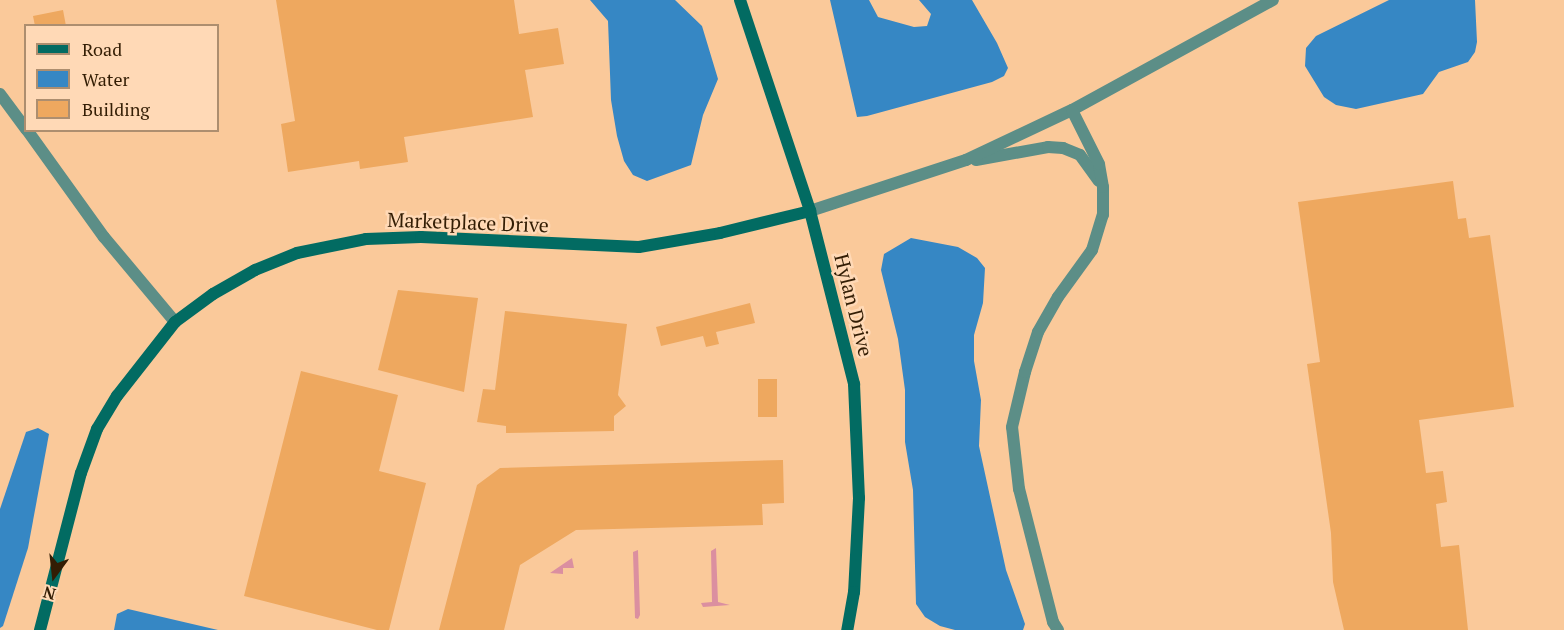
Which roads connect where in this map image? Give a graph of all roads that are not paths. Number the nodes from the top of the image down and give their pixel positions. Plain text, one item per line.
1 (740, 0) edge
2 (1273, 0) edge
3 (0, 94) edge
4 (1072, 110) junction
5 (24, 127) edge
6 (27, 132) edge
7 (966, 160) junction
8 (1103, 187) junction
9 (810, 211) junction
10 (175, 322) junction
11 (40, 630) edge
12 (847, 630) edge
13 (1058, 630) edge

1 - 9 street, Hylan Drive
2 - 4 street, Marketplace Drive
3 - 5 street
4 - 7 street, Marketplace Drive
4 - 8 street
6 - 10 street
7 - 8 street, Marketplace Drive
7 - 9 street, Marketplace Drive
8 - 13 street
9 - 10 street, Marketplace Drive
9 - 12 street, Hylan Drive
10 - 11 street, Marketplace Drive

